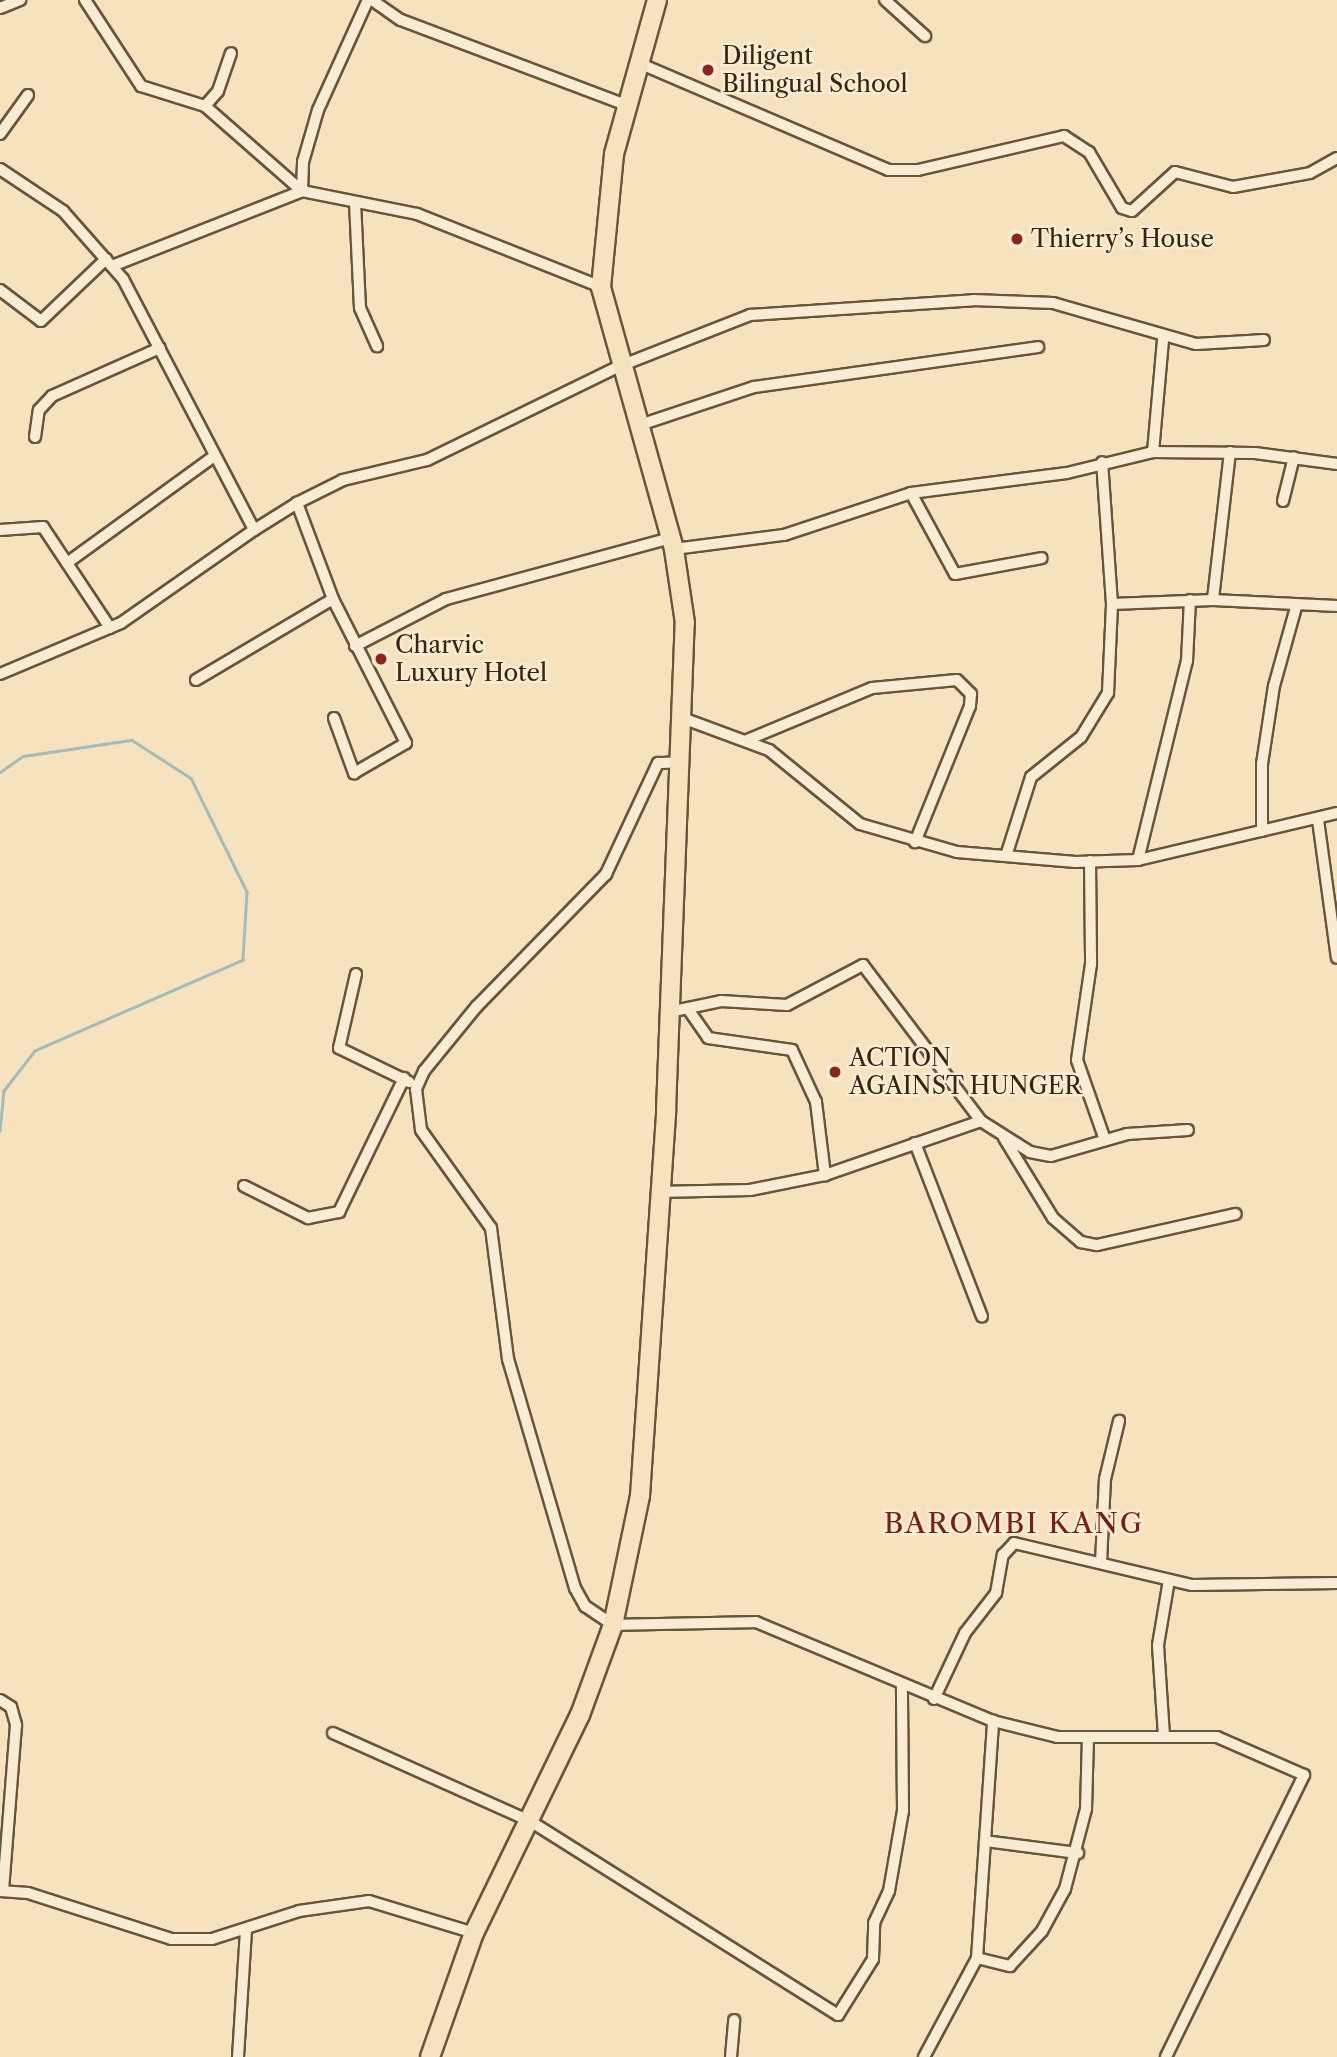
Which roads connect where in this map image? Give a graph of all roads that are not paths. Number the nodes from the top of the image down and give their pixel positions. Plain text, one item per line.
1 (20, 0) edge
2 (85, 0) edge
3 (370, 0) edge
4 (657, 0) edge
5 (885, 0) edge
6 (0, 8) edge
7 (925, 36) dead end
8 (231, 53) dead end
9 (640, 64) junction
10 (28, 95) dead end
11 (205, 106) junction
12 (628, 106) junction
13 (0, 134) edge
14 (1337, 159) edge
15 (0, 169) edge
16 (302, 191) junction
17 (355, 202) junction
18 (109, 262) junction
19 (601, 287) junction
20 (0, 290) edge
21 (1163, 339) junction
22 (1264, 340) dead end
23 (377, 346) dead end
24 (1038, 347) dead end
25 (160, 348) junction
26 (620, 366) junction
27 (637, 426) junction
28 (35, 437) dead end
29 (1153, 452) junction
30 (1230, 452) junction
31 (214, 457) junction
32 (1294, 457) junction
33 (1102, 462) junction
34 (1337, 464) edge
35 (911, 493) junction
36 (1283, 500) dead end
37 (297, 503) junction
38 (0, 530) edge
39 (254, 530) junction
40 (672, 544) junction
41 (1042, 558) dead end
42 (67, 563) junction
43 (1337, 594) edge
44 (333, 599) junction
45 (1190, 600) junction
46 (1213, 600) junction
47 (1112, 604) junction
48 (1336, 606) edge
49 (1296, 607) junction
50 (110, 628) junction
51 (355, 646) junction
52 (0, 674) edge
53 (196, 680) dead end
54 (334, 718) dead end
55 (685, 719) junction
56 (747, 740) junction
57 (680, 762) junction
58 (1337, 813) edge
59 (1318, 820) junction
60 (1262, 831) junction
61 (915, 842) junction
62 (1006, 856) junction
63 (1138, 859) junction
64 (1090, 861) junction
65 (1337, 958) edge
66 (356, 974) dead end
67 (688, 1010) junction
68 (669, 1012) junction
69 (404, 1078) junction
70 (416, 1089) junction
71 (981, 1121) junction
72 (1188, 1130) dead end
73 (1003, 1136) junction
74 (1105, 1140) junction
75 (915, 1143) junction
76 (825, 1175) junction
77 (244, 1186) dead end
78 (657, 1192) junction
79 (1236, 1214) dead end
80 (982, 1317) dead end
81 (1119, 1421) dead end
82 (1101, 1563) junction
83 (1169, 1580) junction
84 (1337, 1583) edge
85 (613, 1625) junction
86 (902, 1685) junction
87 (934, 1699) junction
88 (0, 1700) edge
89 (993, 1721) junction
90 (333, 1733) dead end
91 (1164, 1736) junction
92 (1088, 1740) junction
93 (530, 1821) junction
94 (985, 1841) junction
95 (1078, 1853) junction
96 (2, 1890) edge
97 (246, 1930) junction
98 (474, 1933) junction
99 (977, 1958) junction
100 (734, 2020) dead end
101 (238, 2057) edge
102 (430, 2057) edge
103 (731, 2057) edge
104 (924, 2057) edge
105 (1166, 2057) edge

1 - 6 street
2 - 11 street
3 - 12 street
3 - 16 street
4 - 9 highway
5 - 7 street
8 - 11 street
9 - 12 highway
9 - 14 street
10 - 13 street
11 - 16 street
12 - 19 highway
15 - 18 street
16 - 17 street
16 - 18 street
17 - 19 street
17 - 23 street
18 - 20 street
18 - 25 street
19 - 26 highway
21 - 22 street
21 - 26 street
21 - 29 street
24 - 27 street
25 - 28 street
25 - 31 street
26 - 27 highway
26 - 37 street
27 - 40 highway
29 - 30 street
29 - 33 street
30 - 32 street
30 - 46 street
31 - 39 street
31 - 42 street
32 - 34 street
32 - 36 street
33 - 35 street
33 - 47 street
35 - 40 street
35 - 41 street
37 - 39 street
37 - 44 street
38 - 42 street
39 - 50 street
40 - 51 street
40 - 55 highway
42 - 50 street
43 - 48 street
44 - 51 street
44 - 53 street
45 - 46 street
45 - 47 street
45 - 63 street
46 - 49 street
47 - 62 street
48 - 49 street
49 - 60 street
50 - 52 street
51 - 54 street
55 - 56 street
55 - 57 highway
56 - 61 street
56 - 61 street
57 - 68 highway
57 - 70 street
58 - 59 street
59 - 60 street
59 - 65 street
60 - 63 street
61 - 62 street
62 - 64 street
63 - 64 street
64 - 74 street
66 - 69 street
67 - 68 street
67 - 71 street
67 - 76 street
68 - 78 highway
69 - 70 street
69 - 77 street
70 - 85 street
71 - 73 street
71 - 75 street
72 - 74 street
73 - 74 street
73 - 79 street
75 - 76 street
75 - 80 street
76 - 78 street
78 - 85 highway
81 - 82 street
82 - 83 street
82 - 87 street
83 - 84 street
83 - 91 street
85 - 86 street
85 - 93 highway
86 - 87 street
86 - 93 street
87 - 89 street
88 - 96 street
89 - 92 street
89 - 94 street
90 - 93 street
91 - 92 street
91 - 105 street
92 - 95 street
93 - 98 highway
94 - 95 street
94 - 99 street
95 - 99 street
96 - 97 street
97 - 98 street
97 - 101 street
98 - 102 highway
99 - 104 street
100 - 103 street

